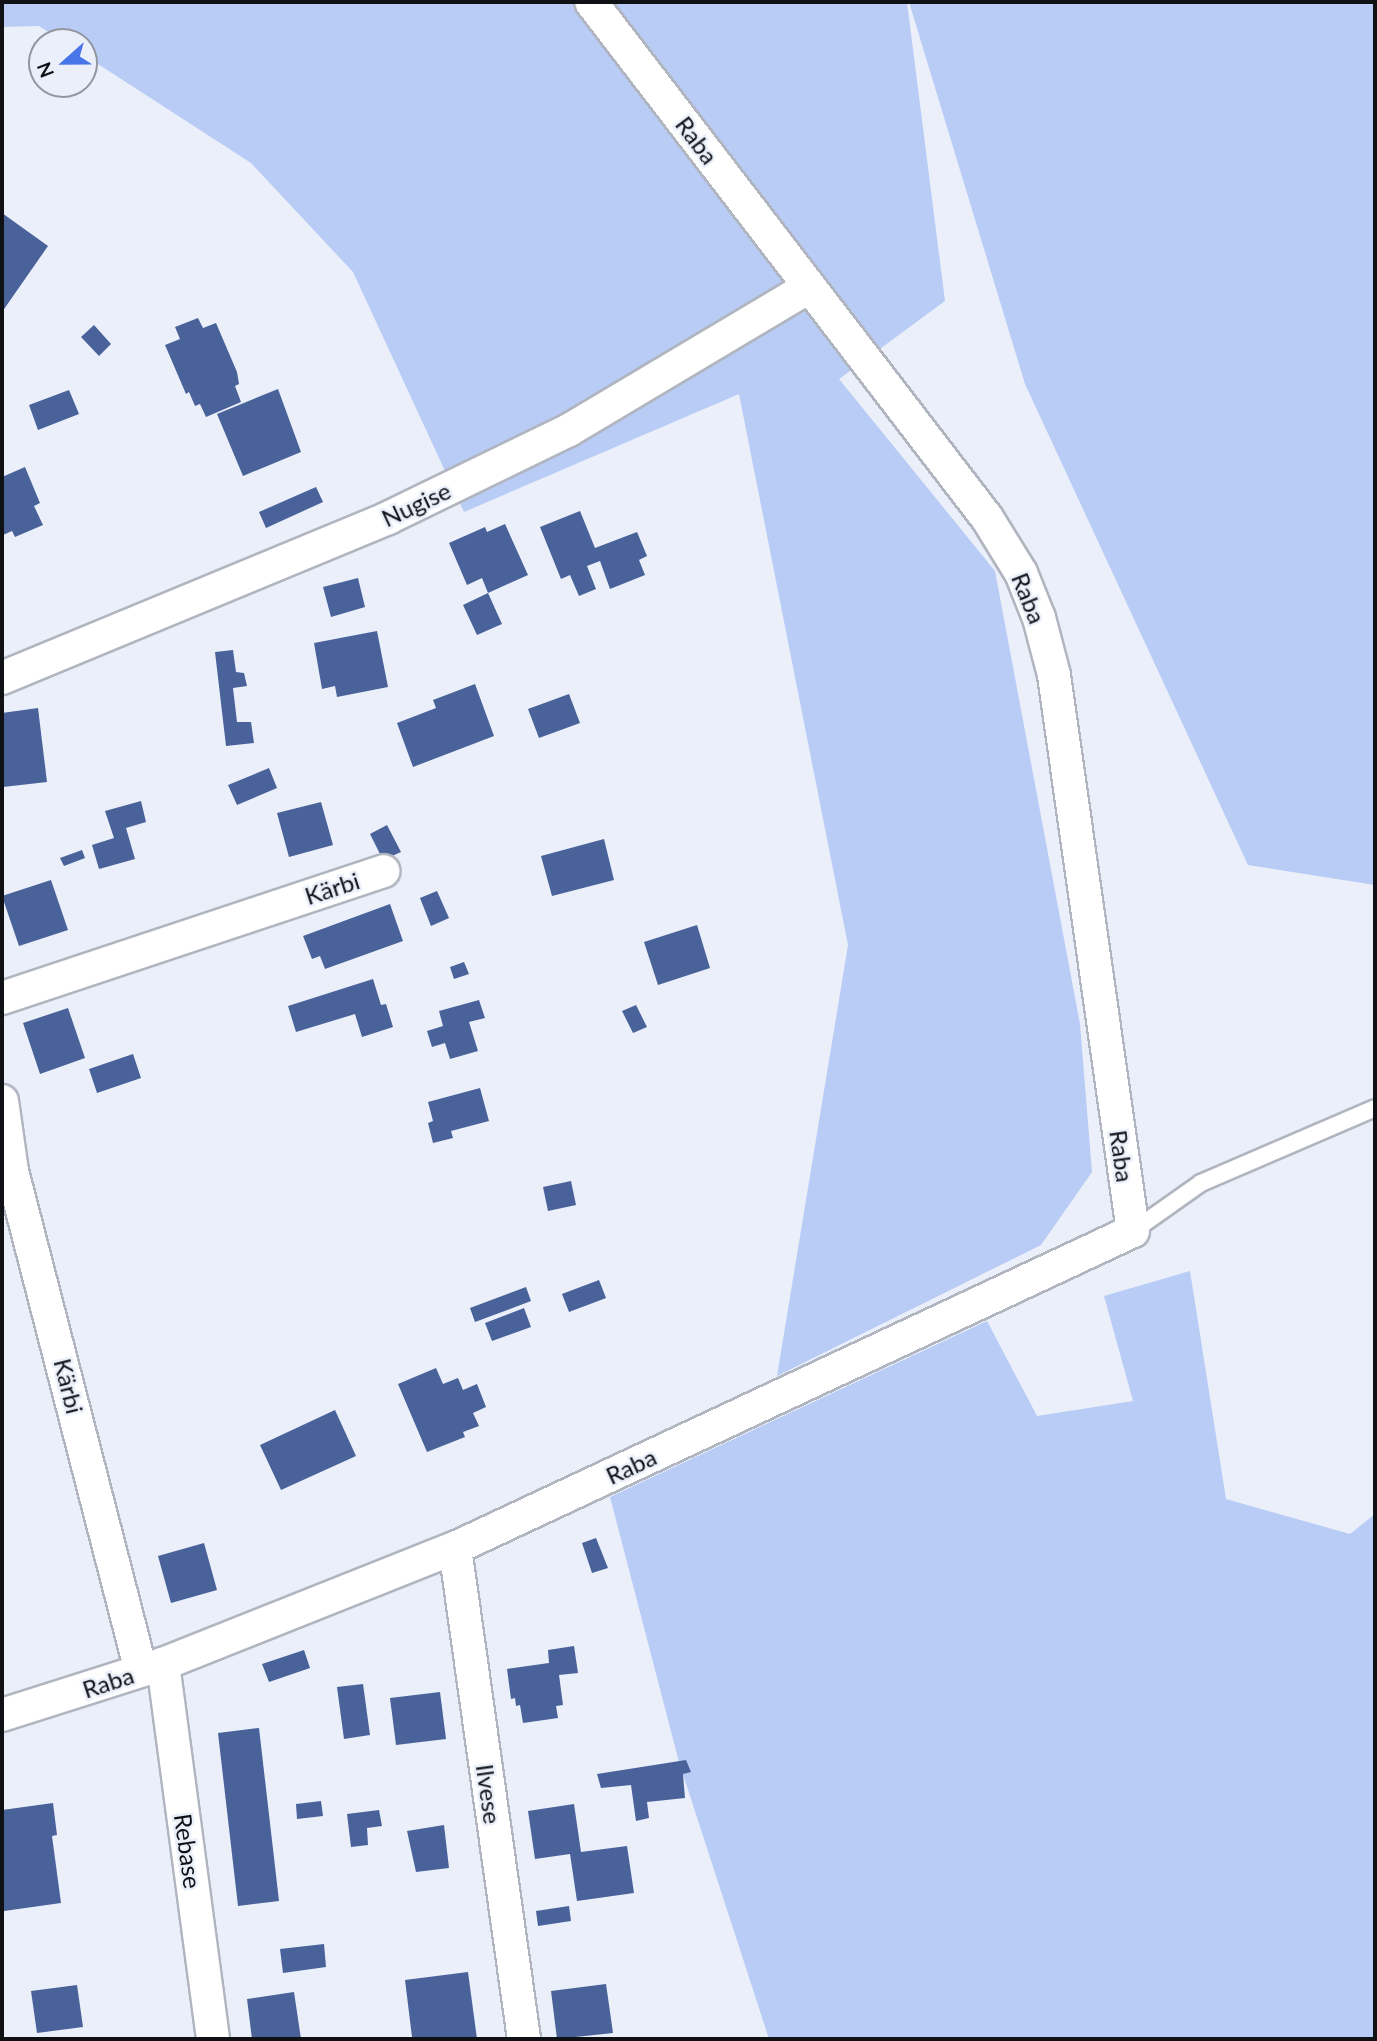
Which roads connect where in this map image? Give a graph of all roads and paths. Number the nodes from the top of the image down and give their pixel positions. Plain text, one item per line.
1 (591, 2) edge
2 (809, 287) junction
3 (2, 678) edge
4 (383, 871) dead end
5 (2, 998) edge
6 (2, 1101) edge
7 (1375, 1108) edge
8 (1133, 1231) junction
9 (455, 1548) junction
10 (152, 1667) junction
11 (2, 1715) edge
12 (213, 2039) edge
13 (524, 2039) edge

1 - 2 street, Raba
2 - 3 street, Nugise
2 - 8 street, Raba
4 - 5 street, Kärbi
6 - 10 street, Kärbi
7 - 8 lane
8 - 9 street, Raba
9 - 10 street, Raba
9 - 13 street, Ilvese
10 - 11 street, Raba
10 - 12 street, Rebase

